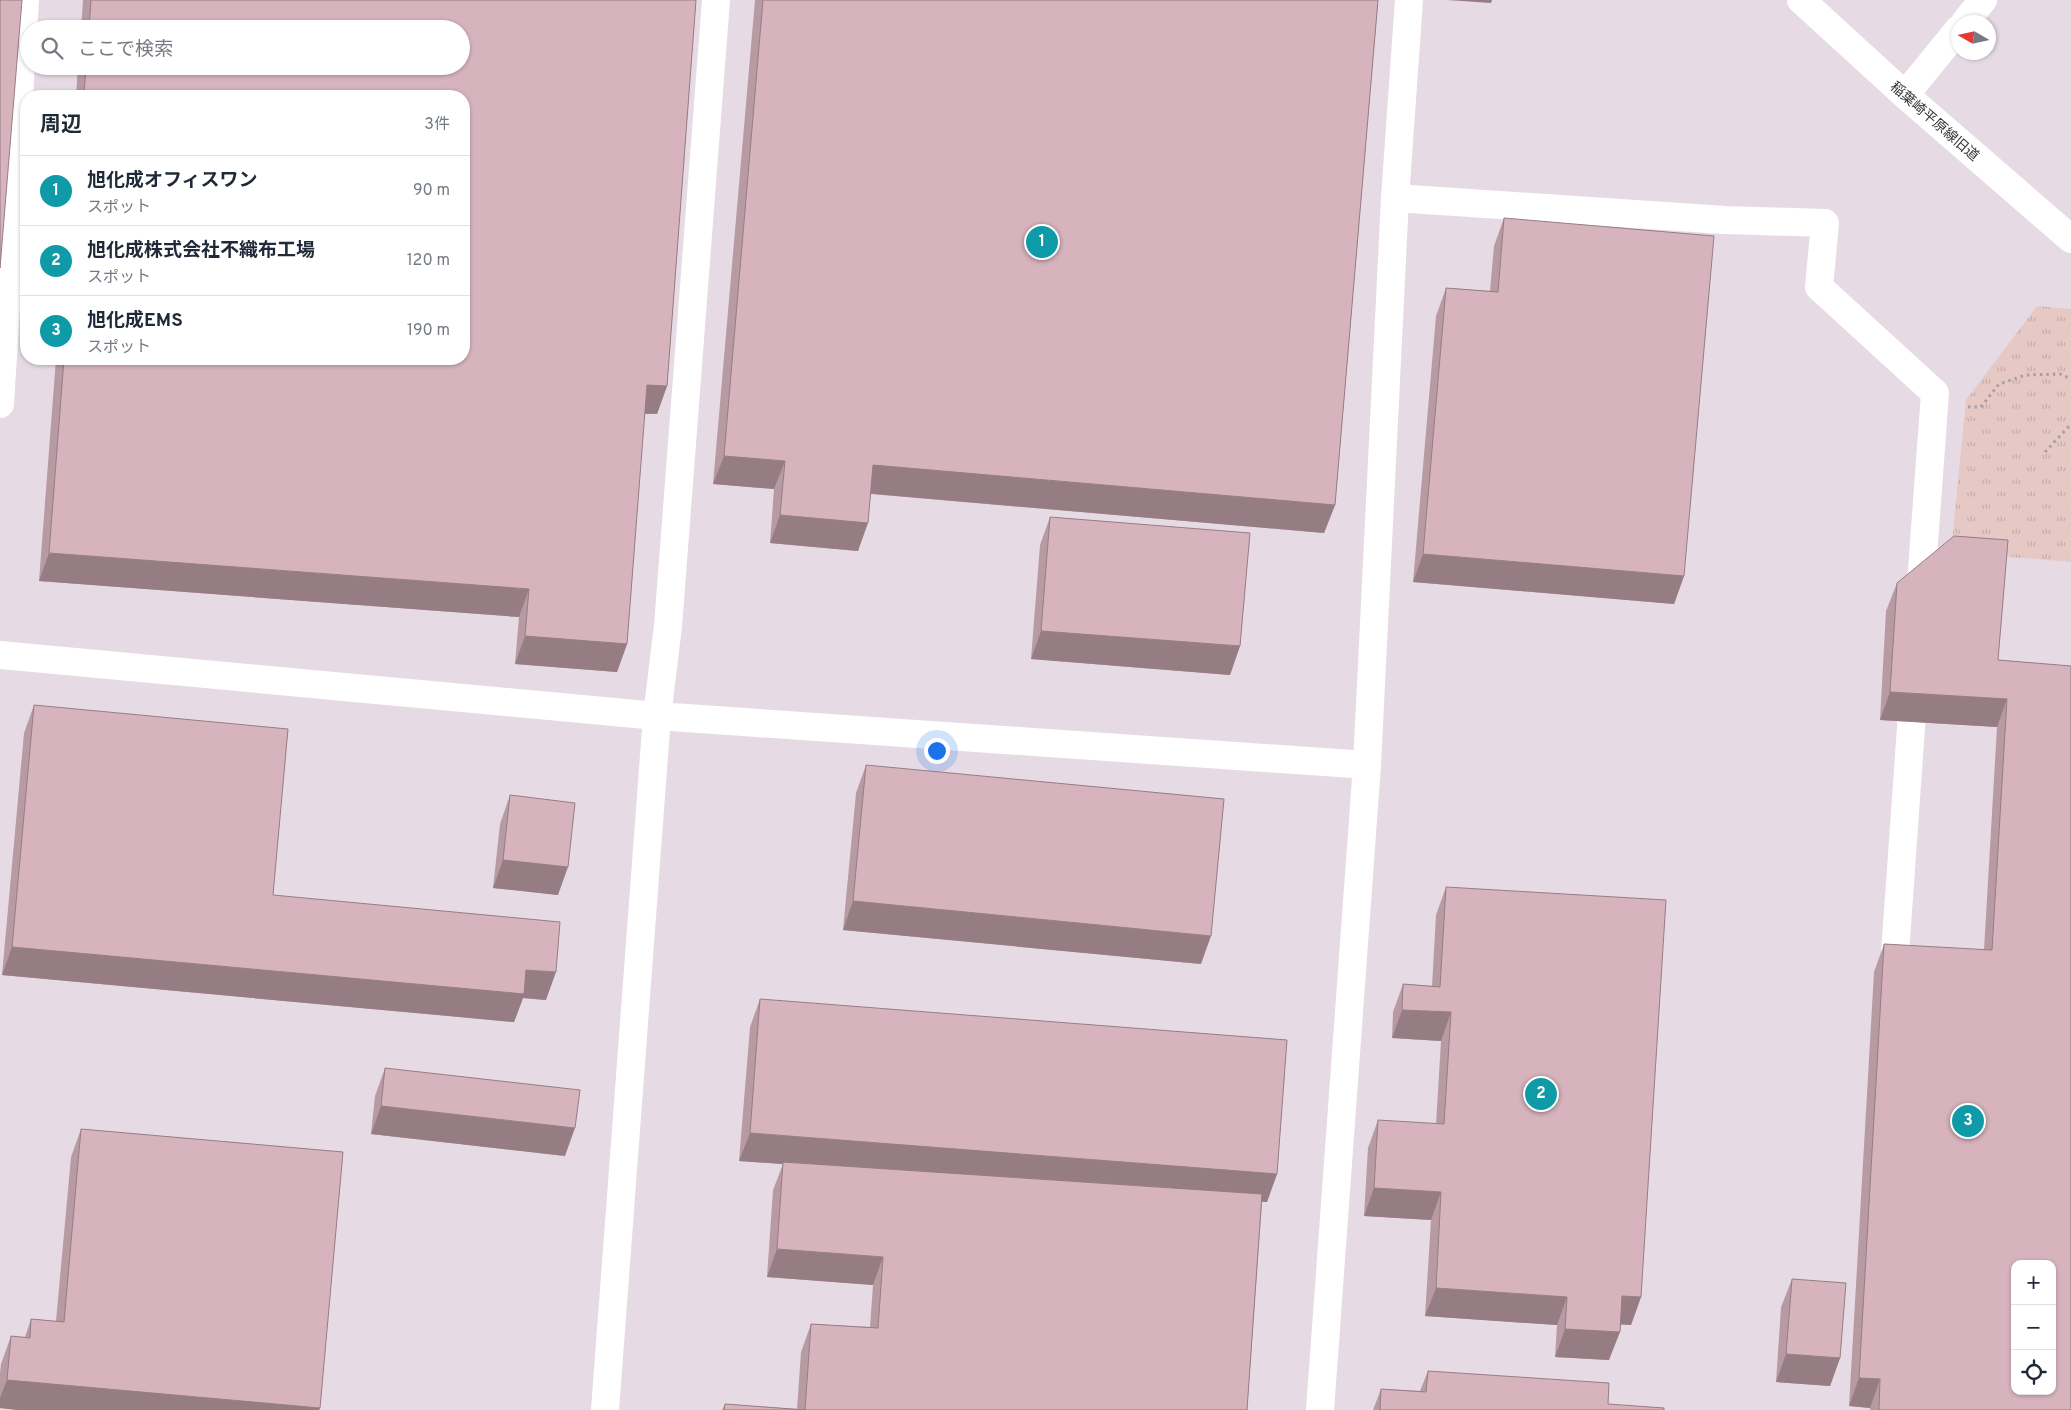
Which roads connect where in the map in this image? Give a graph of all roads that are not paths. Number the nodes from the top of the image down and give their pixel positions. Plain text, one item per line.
1 (25, 0) edge
2 (716, 0) edge
3 (1409, 0) edge
4 (1802, 0) edge
5 (1983, 0) edge
6 (1971, 15) edge
7 (24, 20) edge
8 (1951, 39) edge
9 (20, 75) edge
10 (1905, 95) junction
11 (1396, 198) junction
12 (2071, 239) edge
13 (0, 404) edge
14 (1918, 626) edge
15 (0, 655) edge
16 (1916, 656) edge
17 (657, 716) junction
18 (1367, 765) junction
19 (1891, 1003) edge
20 (605, 1410) edge
21 (1320, 1410) edge

1 - 7 street
2 - 17 street
3 - 11 street
4 - 10 street, 稲葉崎平原線旧道
5 - 6 street
8 - 10 street
9 - 13 street
10 - 12 street, 稲葉崎平原線旧道
11 - 14 street
11 - 18 street
15 - 17 street
16 - 19 street
17 - 18 street
17 - 20 street
18 - 21 street

